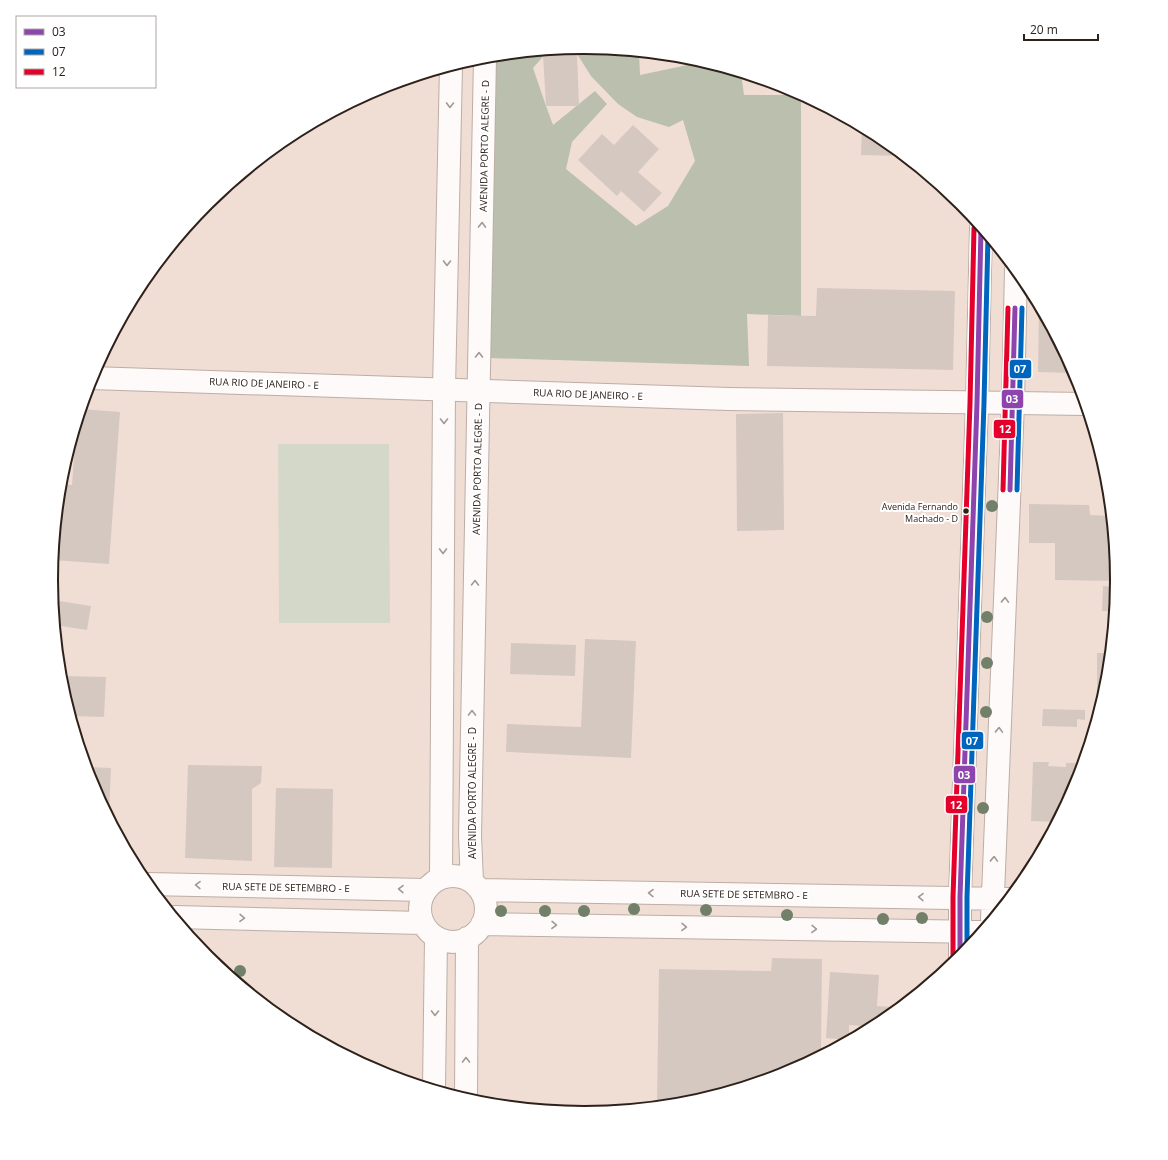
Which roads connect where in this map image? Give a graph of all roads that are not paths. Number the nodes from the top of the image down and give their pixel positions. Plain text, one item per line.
1 (485, 63) edge
2 (451, 71) edge
3 (981, 235) edge
4 (1016, 281) edge
5 (98, 378) edge
6 (444, 389) junction
7 (479, 390) junction
8 (977, 402) junction
9 (1013, 403) junction
10 (1079, 404) edge
11 (474, 609) junction
12 (443, 610) junction
13 (156, 884) edge
14 (433, 884) junction
15 (476, 886) junction
16 (960, 897) junction
17 (998, 904) edge
18 (998, 905) edge
19 (181, 917) edge
20 (429, 930) junction
21 (475, 931) junction
22 (960, 931) junction
23 (975, 932) edge
24 (960, 948) edge
25 (434, 1084) edge
26 (466, 1092) edge

7 -> 1 street, AVENIDA PORTO ALEGRE - D
2 -> 6 street
3 - 8 street
4 - 9 street
5 - 6 street, RUA RIO DE JANEIRO - E
6 - 7 street, RUA RIO DE JANEIRO - E
6 -> 12 street
7 - 8 street, RUA RIO DE JANEIRO - E
11 -> 7 street, AVENIDA PORTO ALEGRE - D
8 - 9 street, RUA RIO DE JANEIRO - E
8 - 16 street
9 - 10 street, RUA RIO DE JANEIRO - E
17 -> 9 street
11 - 12 street
15 -> 11 street, AVENIDA PORTO ALEGRE - D
12 - 14 street
14 -> 13 street, RUA SETE DE SETEMBRO - E
14 - 15 street
14 - 20 street
16 -> 15 street, RUA SETE DE SETEMBRO - E
15 - 21 street
16 - 18 street, RUA SETE DE SETEMBRO - E
16 - 22 street
19 -> 20 street
20 - 21 street
20 -> 25 street
21 -> 22 street
26 -> 21 street
22 - 23 street
22 - 24 street

